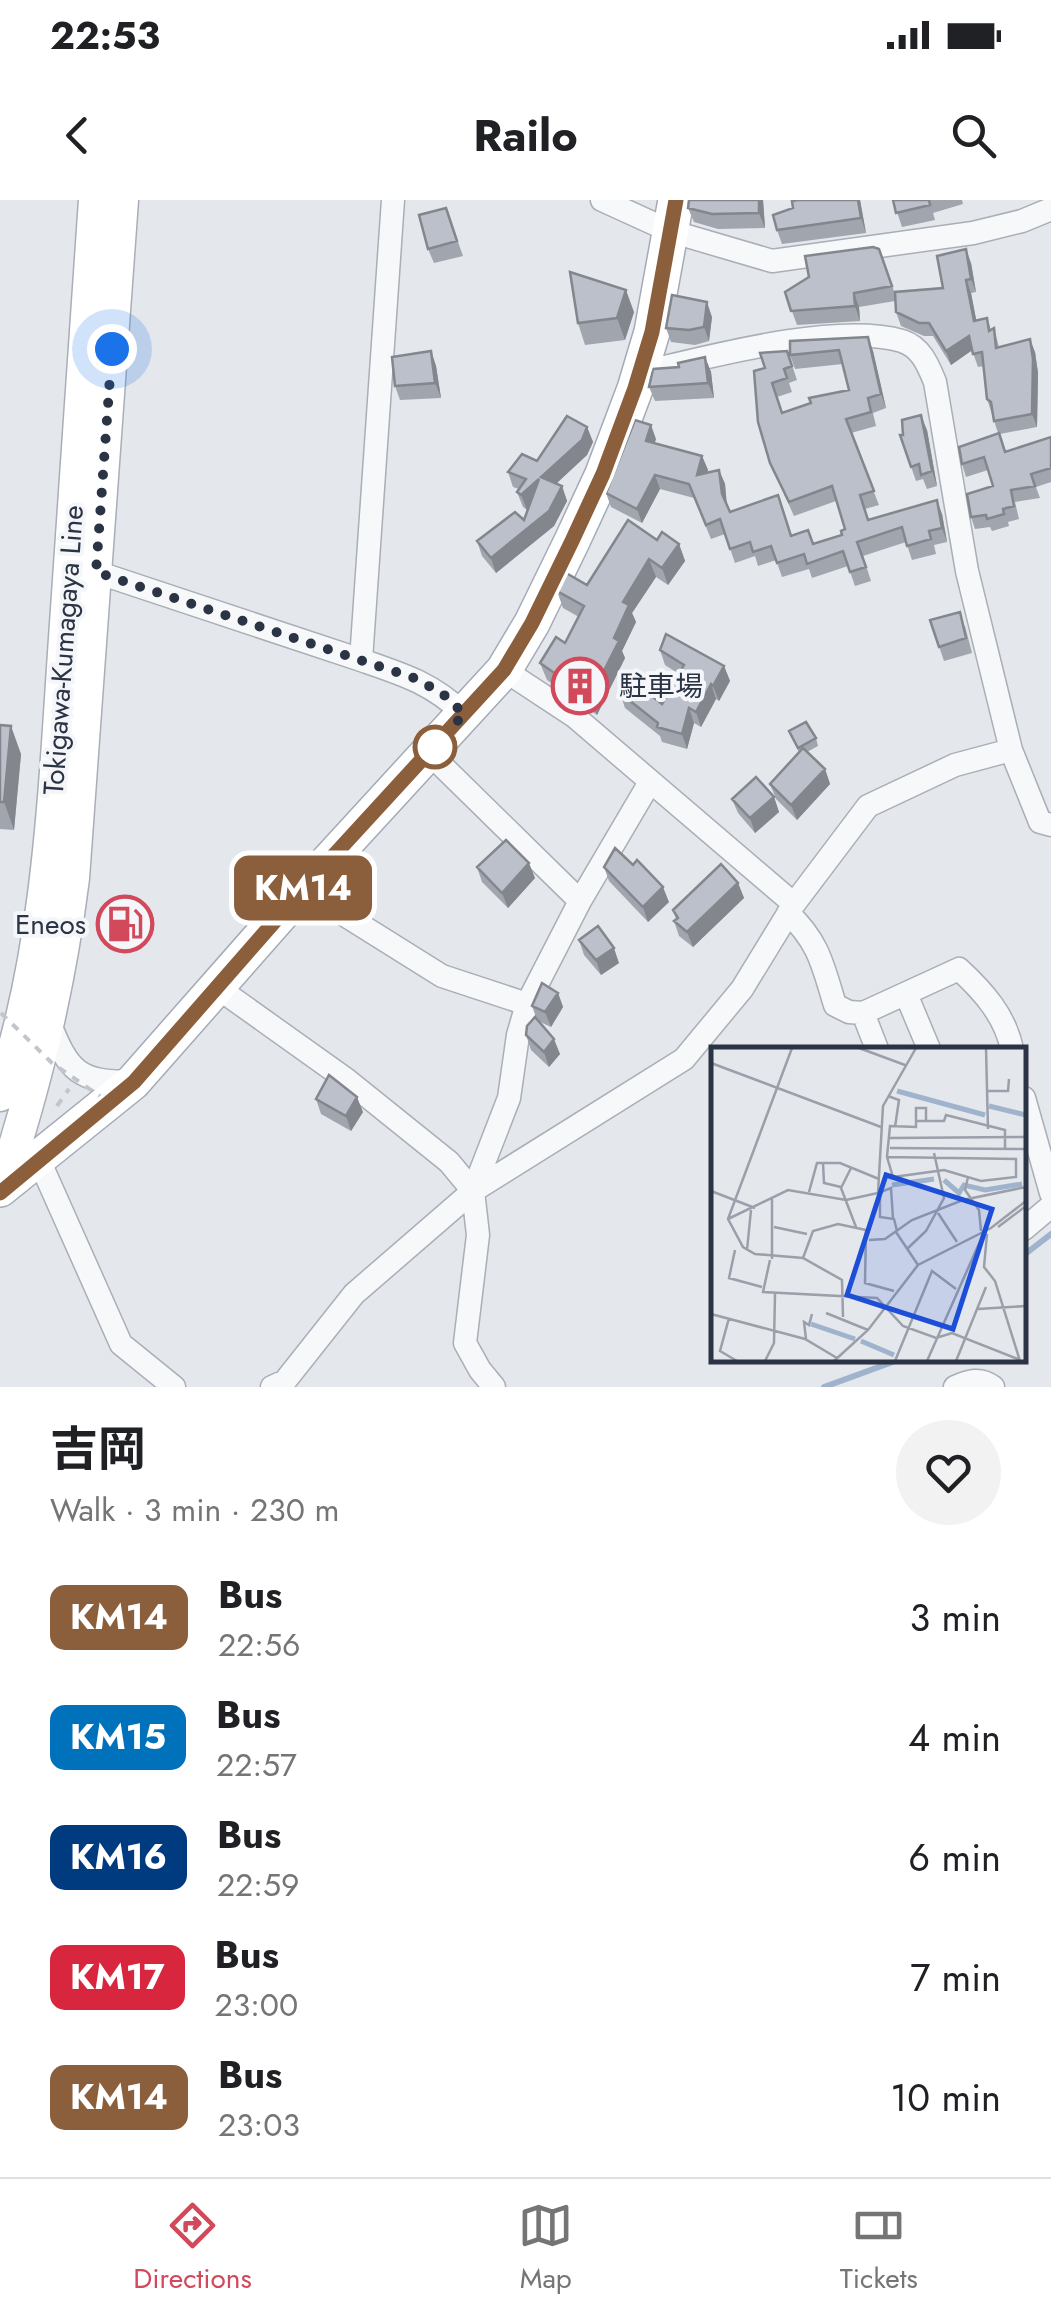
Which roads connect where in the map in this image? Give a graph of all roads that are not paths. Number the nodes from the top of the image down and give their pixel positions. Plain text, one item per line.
1 (95, 200) edge
2 (122, 200) edge
3 (393, 200) edge
4 (602, 200) edge
5 (1051, 209) edge
6 (673, 216) edge
7 (640, 373) junction
8 (96, 572) junction
9 (361, 660) junction
10 (504, 670) junction
11 (464, 714) junction
12 (1010, 750) junction
13 (429, 753) junction
14 (650, 782) junction
15 (1051, 825) edge
16 (303, 889) junction
17 (580, 901) junction
18 (791, 909) junction
19 (218, 988) junction
20 (906, 994) junction
21 (527, 1004) junction
22 (864, 1013) junction
23 (49, 1022) junction
24 (876, 1047) edge
25 (927, 1047) edge
26 (1011, 1047) edge
27 (0, 1094) edge
28 (128, 1097) junction
29 (1026, 1105) edge
30 (38, 1160) junction
31 (1, 1190) edge
32 (474, 1191) junction
33 (1051, 1193) edge
34 (1051, 1206) edge
35 (1026, 1227) edge
36 (174, 1387) edge
37 (272, 1387) edge
38 (494, 1387) edge
39 (954, 1387) edge
40 (993, 1387) edge

1 - 27 main road, Tokigawa-Kumagaya Line
2 - 8 main road, Tokigawa-Kumagaya Line
3 - 9 street
4 - 6 street
5 - 6 street
6 - 7 main road
7 - 10 main road
7 - 12 street
8 - 9 street
8 - 23 main road, Tokigawa-Kumagaya Line
9 - 11 street
10 - 11 main road
10 - 14 street
11 - 13 main road
12 - 15 street
12 - 18 street
13 - 16 main road
13 - 17 street
14 - 17 street
14 - 18 street
16 - 19 main road
16 - 21 street
17 - 21 street
18 - 22 street
18 - 32 street
19 - 28 main road
19 - 32 street
20 - 22 street
20 - 25 street
20 - 26 street
21 - 32 street
22 - 24 street
23 - 28 street
23 - 31 main road, Tokigawa-Kumagaya Line
28 - 30 main road
29 - 33 street
30 - 31 main road
30 - 36 street
32 - 37 street
32 - 38 street
34 - 35 street
39 - 40 street

